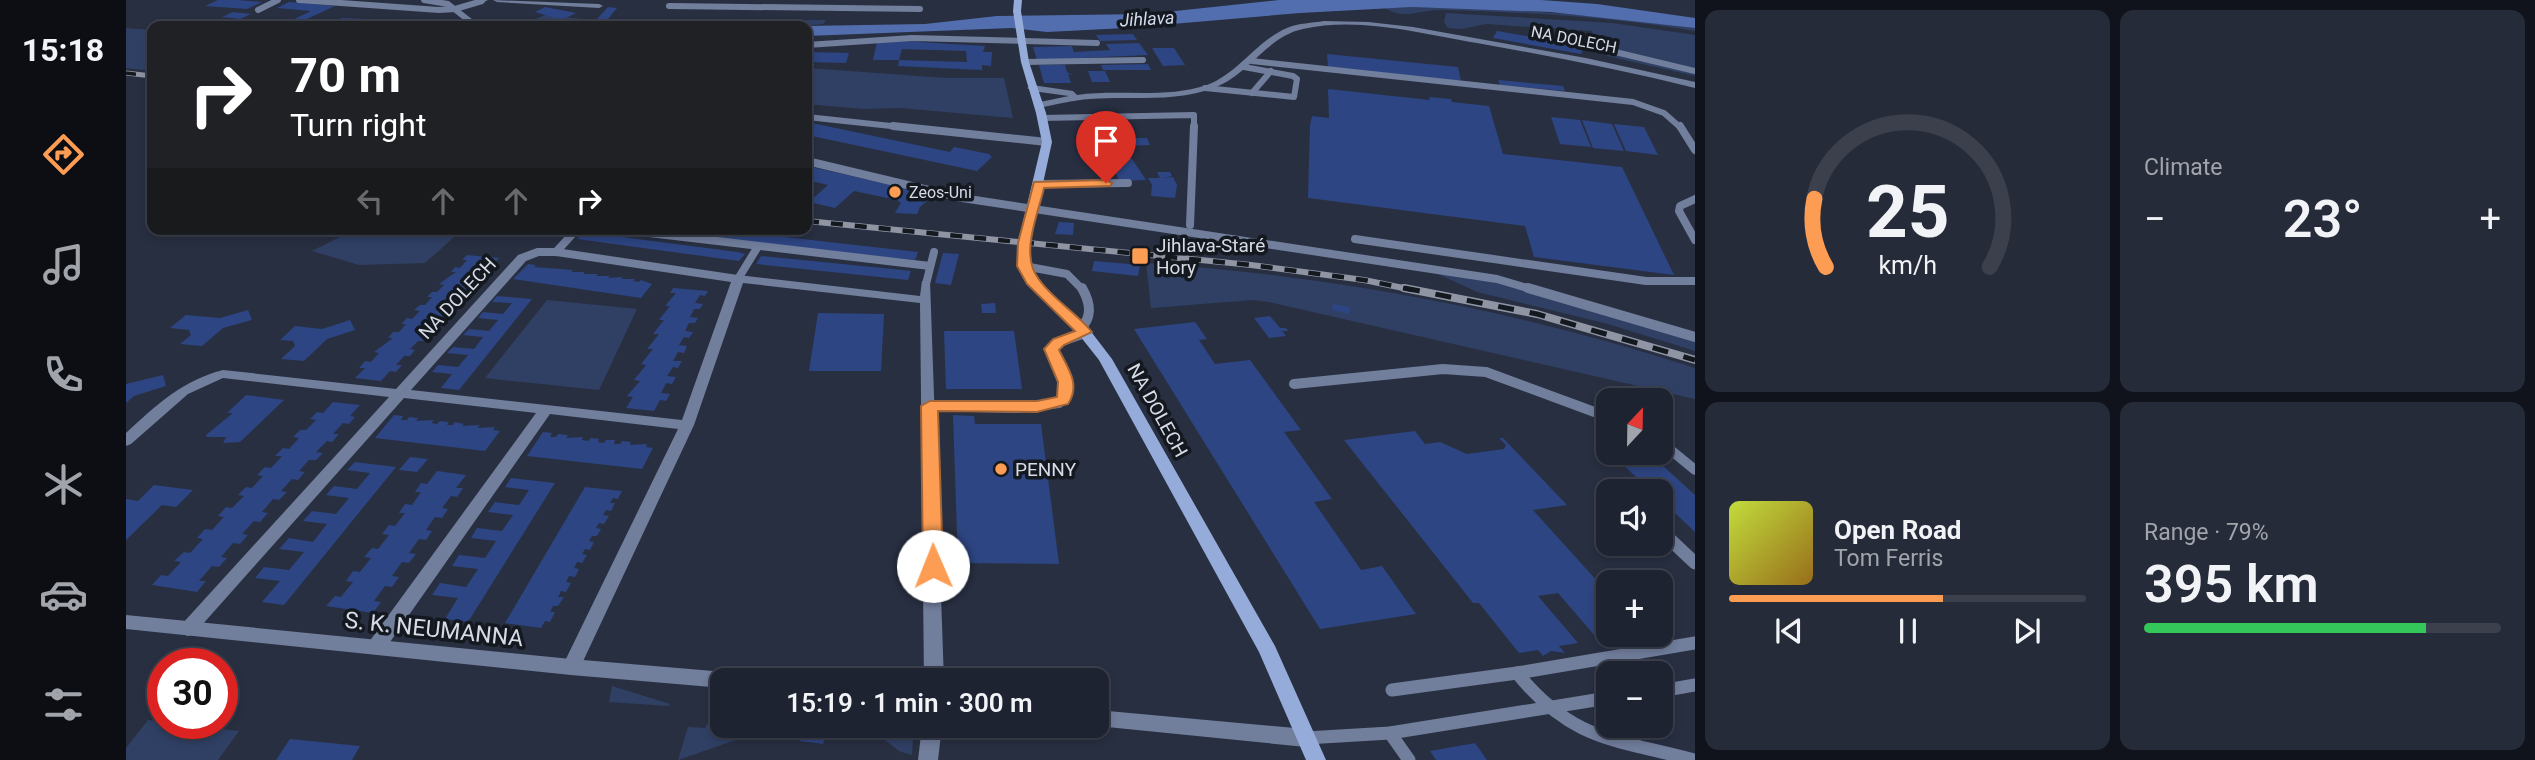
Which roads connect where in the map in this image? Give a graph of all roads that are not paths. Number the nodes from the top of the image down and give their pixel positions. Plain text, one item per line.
1 (278, 0) edge
2 (299, 0) edge
3 (424, 0) edge
4 (497, 0) edge
5 (817, 0) edge
6 (1018, 0) edge
7 (483, 1) edge
8 (599, 6) dead end
9 (669, 6) dead end
10 (813, 8) junction
11 (455, 9) junction
12 (920, 9) dead end
13 (258, 10) dead end
14 (470, 21) edge
15 (1022, 41) junction
16 (1097, 43) dead end
17 (812, 46) edge
18 (1611, 51) dead end
19 (1143, 60) dead end
20 (1025, 62) junction
21 (1248, 64) junction
22 (1272, 71) junction
23 (1695, 71) edge
24 (1695, 85) edge
25 (1032, 88) junction
26 (1205, 88) junction
27 (1252, 93) junction
28 (1088, 96) junction
29 (1038, 105) junction
30 (812, 118) edge
31 (1042, 118) junction
32 (1047, 142) junction
33 (1695, 150) edge
34 (812, 162) edge
35 (1128, 183) dead end
36 (1039, 184) junction
37 (1695, 199) edge
38 (1033, 207) junction
39 (1190, 225) dead end
40 (572, 235) edge
41 (660, 235) edge
42 (1355, 239) dead end
43 (1695, 240) edge
44 (757, 248) junction
45 (934, 252) dead end
46 (556, 253) junction
47 (930, 265) junction
48 (1024, 266) junction
49 (738, 279) junction
50 (1695, 281) edge
51 (926, 284) joint
52 (926, 300) junction
53 (1083, 330) junction
54 (1695, 337) edge
55 (1294, 384) dead end
56 (397, 395) junction
57 (930, 406) junction
58 (545, 411) junction
59 (1596, 413) edge
60 (687, 425) junction
61 (126, 440) edge
62 (1673, 452) edge
63 (1695, 470) edge
64 (1673, 542) edge
65 (1695, 563) edge
66 (126, 622) edge
67 (188, 629) junction
68 (1695, 643) edge
69 (376, 647) junction
70 (571, 667) junction
71 (934, 668) edge
72 (1517, 673) junction
73 (710, 679) edge
74 (1695, 685) edge
75 (1673, 689) edge
76 (1392, 690) dead end
77 (1596, 700) edge
78 (1546, 707) junction
79 (1109, 719) edge
80 (1390, 733) junction
81 (931, 738) edge
82 (1306, 738) junction
83 (928, 760) edge
84 (1316, 760) edge
85 (1409, 760) edge
86 (1694, 760) edge

1 - 13 lane
2 - 11 lane
3 - 11 lane
4 - 8 street
5 - 10 lane
6 - 15 main road
7 - 11 lane
9 - 10 lane
10 - 12 lane
11 - 14 lane
15 - 16 lane
15 - 17 lane
15 - 20 main road
18 - 23 lane
19 - 20 lane
20 - 25 main road
21 - 22 lane
21 - 24 street, NA DOLECH
21 - 26 street, NA DOLECH
21 - 33 lane
22 - 27 lane
22 - 27 lane
25 - 28 street, NA DOLECH
25 - 29 main road
26 - 27 lane
26 - 28 street, NA DOLECH
28 - 29 street, NA DOLECH
29 - 31 main road
30 - 32 lane
31 - 32 main road
31 - 39 lane
32 - 36 main road
34 - 38 lane
35 - 36 lane
36 - 38 main road
37 - 43 lane
38 - 48 main road
38 - 54 lane
40 - 46 lane
41 - 44 lane
42 - 50 lane
44 - 47 lane
44 - 49 lane
45 - 47 lane
46 - 49 street, NA DOLECH
46 - 56 street, NA DOLECH
47 - 51 lane
48 - 53 main road, NA DOLECH
48 - 53 lane
49 - 52 street, NA DOLECH
49 - 60 street
51 - 52 street
52 - 57 street
53 - 57 lane
53 - 82 main road, NA DOLECH
55 - 59 lane
56 - 58 street
56 - 61 street
56 - 67 street, NA DOLECH
57 - 71 street
58 - 60 street
58 - 69 street
60 - 70 street
62 - 63 lane
64 - 65 lane
66 - 67 street, S. K. NEUMANNA
67 - 69 street, S. K. NEUMANNA
68 - 72 lane
69 - 70 street, S. K. NEUMANNA
70 - 73 street, S. K. NEUMANNA
72 - 76 lane
72 - 78 lane
74 - 75 lane
77 - 78 lane
78 - 80 lane
78 - 86 lane
79 - 82 street
80 - 82 lane
80 - 85 lane
81 - 83 street
82 - 84 main road, NA DOLECH

